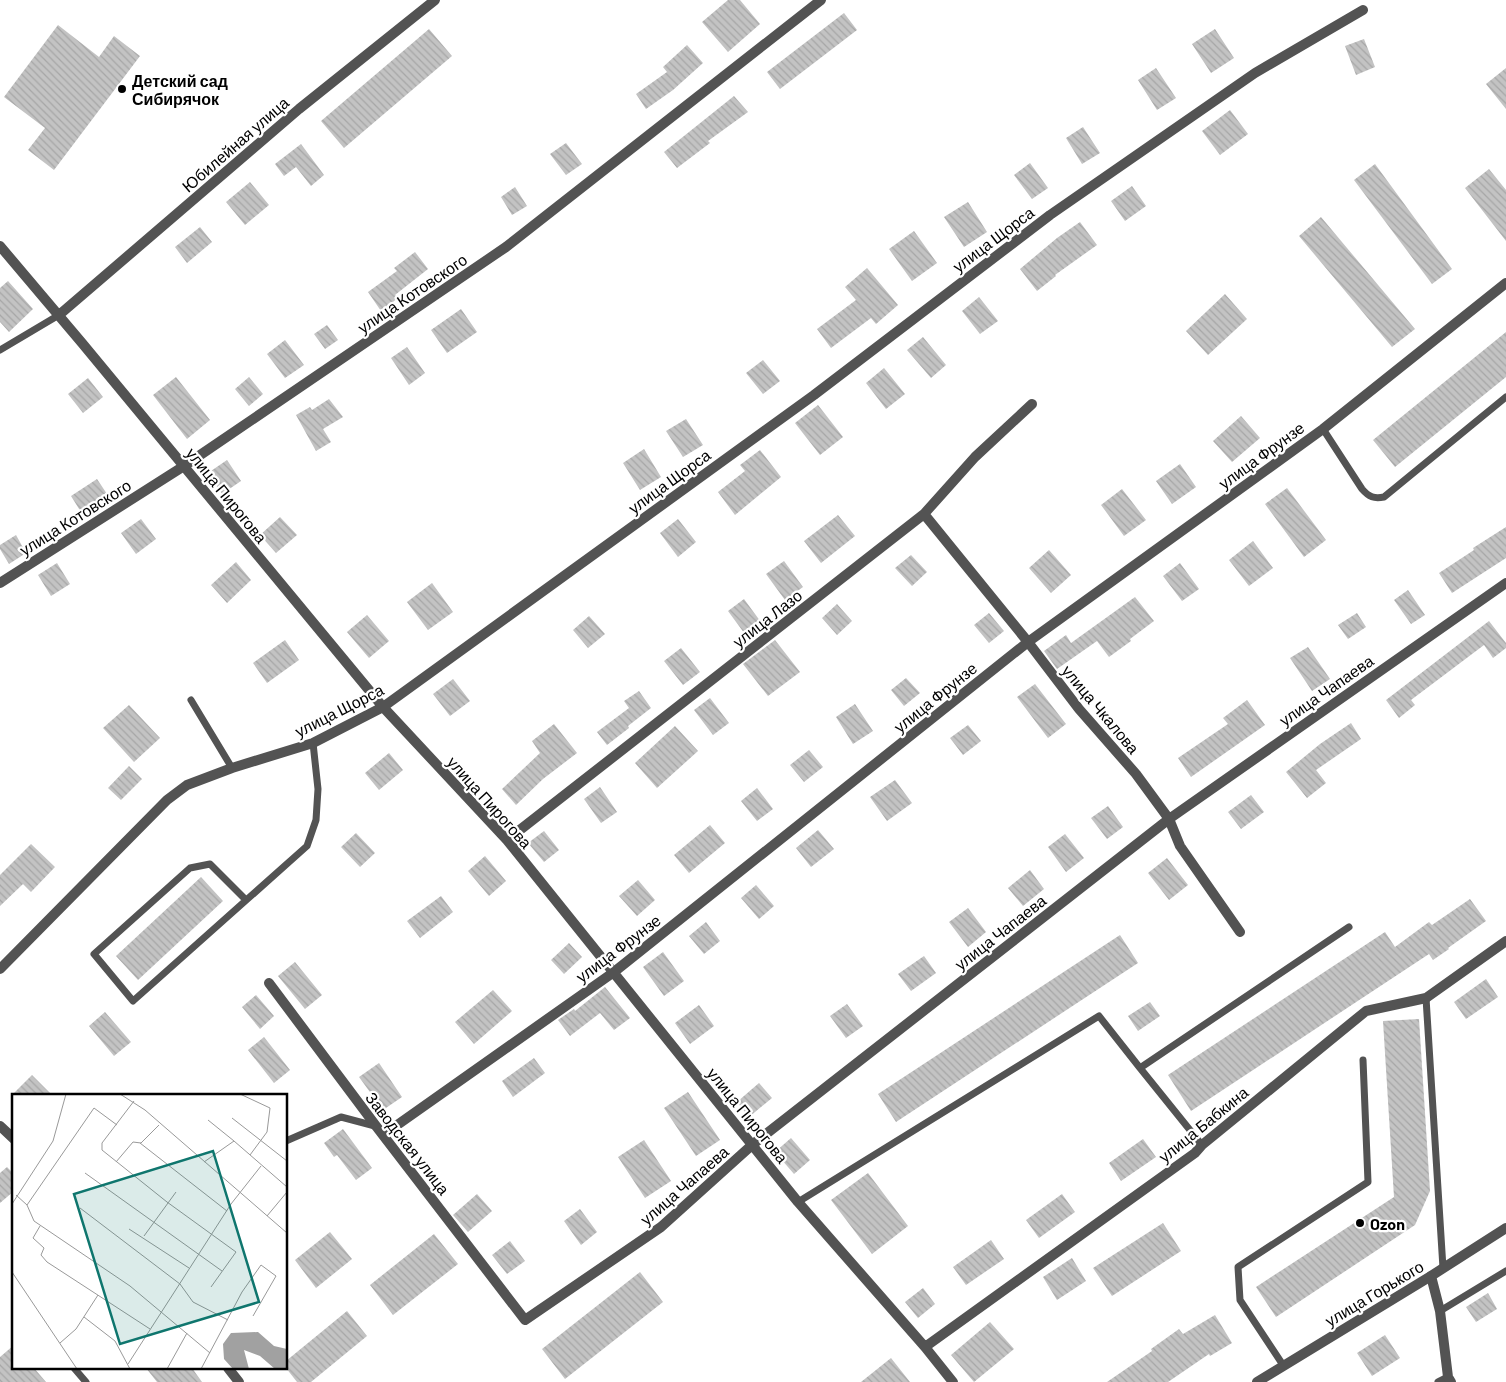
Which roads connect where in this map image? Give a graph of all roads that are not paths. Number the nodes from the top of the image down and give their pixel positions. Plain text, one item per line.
1 (435, 0) edge
2 (821, 0) edge
3 (1363, 10) dead end
4 (0, 246) edge
5 (1506, 283) edge
6 (59, 315) junction
7 (0, 350) edge
8 (1506, 397) edge
9 (1032, 404) dead end
10 (1323, 429) junction
11 (184, 466) junction
12 (924, 514) junction
13 (0, 583) edge
14 (1506, 583) edge
15 (1028, 642) junction
16 (191, 700) dead end
17 (383, 707) junction
18 (314, 743) junction
19 (232, 768) junction
20 (1169, 819) junction
21 (507, 840) junction
22 (246, 900) junction
23 (1349, 927) dead end
24 (1240, 932) dead end
25 (1506, 942) edge
26 (0, 969) edge
27 (614, 972) junction
28 (269, 983) dead end
29 (1426, 998) junction
30 (1364, 1060) dead end
31 (1140, 1068) junction
32 (0, 1126) edge
33 (376, 1126) junction
34 (383, 1135) junction
35 (12, 1137) edge
36 (288, 1140) edge
37 (1202, 1145) junction
38 (752, 1146) junction
39 (798, 1202) junction
40 (1506, 1228) edge
41 (1444, 1268) junction
42 (1506, 1271) edge
43 (1431, 1276) junction
44 (1440, 1312) junction
45 (525, 1320) joint
46 (925, 1348) junction
47 (1283, 1365) junction
48 (76, 1370) edge
49 (230, 1370) edge
50 (1450, 1379) edge
51 (86, 1382) edge
52 (239, 1382) edge
53 (953, 1382) edge
54 (1257, 1382) edge
55 (1438, 1382) edge

1 - 6 street, Юбилейная улица
2 - 11 street, улица Котовского
3 - 17 street, улица Щорса
4 - 6 street, улица Пирогова
5 - 10 street, улица Фрунзе
6 - 7 lane
6 - 11 street, улица Пирогова
8 - 10 lane
9 - 12 street, улица Лазо
10 - 15 street, улица Фрунзе
11 - 13 street, улица Котовского
11 - 17 street, улица Пирогова
12 - 15 street, улица Чкалова
12 - 21 street, улица Лазо
14 - 20 street, улица Чапаева
15 - 20 street, улица Чкалова
15 - 27 street, улица Фрунзе
16 - 19 lane
17 - 18 street, улица Щорса
17 - 21 street, улица Пирогова
18 - 19 street, улица Щорса
18 - 22 lane
19 - 26 street, улица Щорса
20 - 24 street, улица Чкалова
20 - 38 street, улица Чапаева
21 - 27 street, улица Пирогова
22 - 22 lane
23 - 31 lane
25 - 29 street, улица Бабкина
27 - 34 street, улица Фрунзе
27 - 38 street, улица Пирогова
28 - 33 street, Заводская улица
29 - 37 street, улица Бабкина
29 - 41 lane
30 - 47 lane
31 - 37 lane
31 - 39 lane
32 - 35 street
33 - 34 street, Заводская улица
33 - 36 lane
34 - 45 street, Заводская улица
37 - 46 street, улица Бабкина
38 - 39 street, улица Пирогова
38 - 45 street, улица Чапаева
39 - 46 street, улица Пирогова
40 - 41 street, улица Горького
41 - 43 street, улица Горького
42 - 44 lane
43 - 44 street
43 - 47 street, улица Горького
44 - 50 street
46 - 53 street, улица Пирогова
47 - 54 street, улица Горького
48 - 51 lane
49 - 52 street
50 - 55 lane

